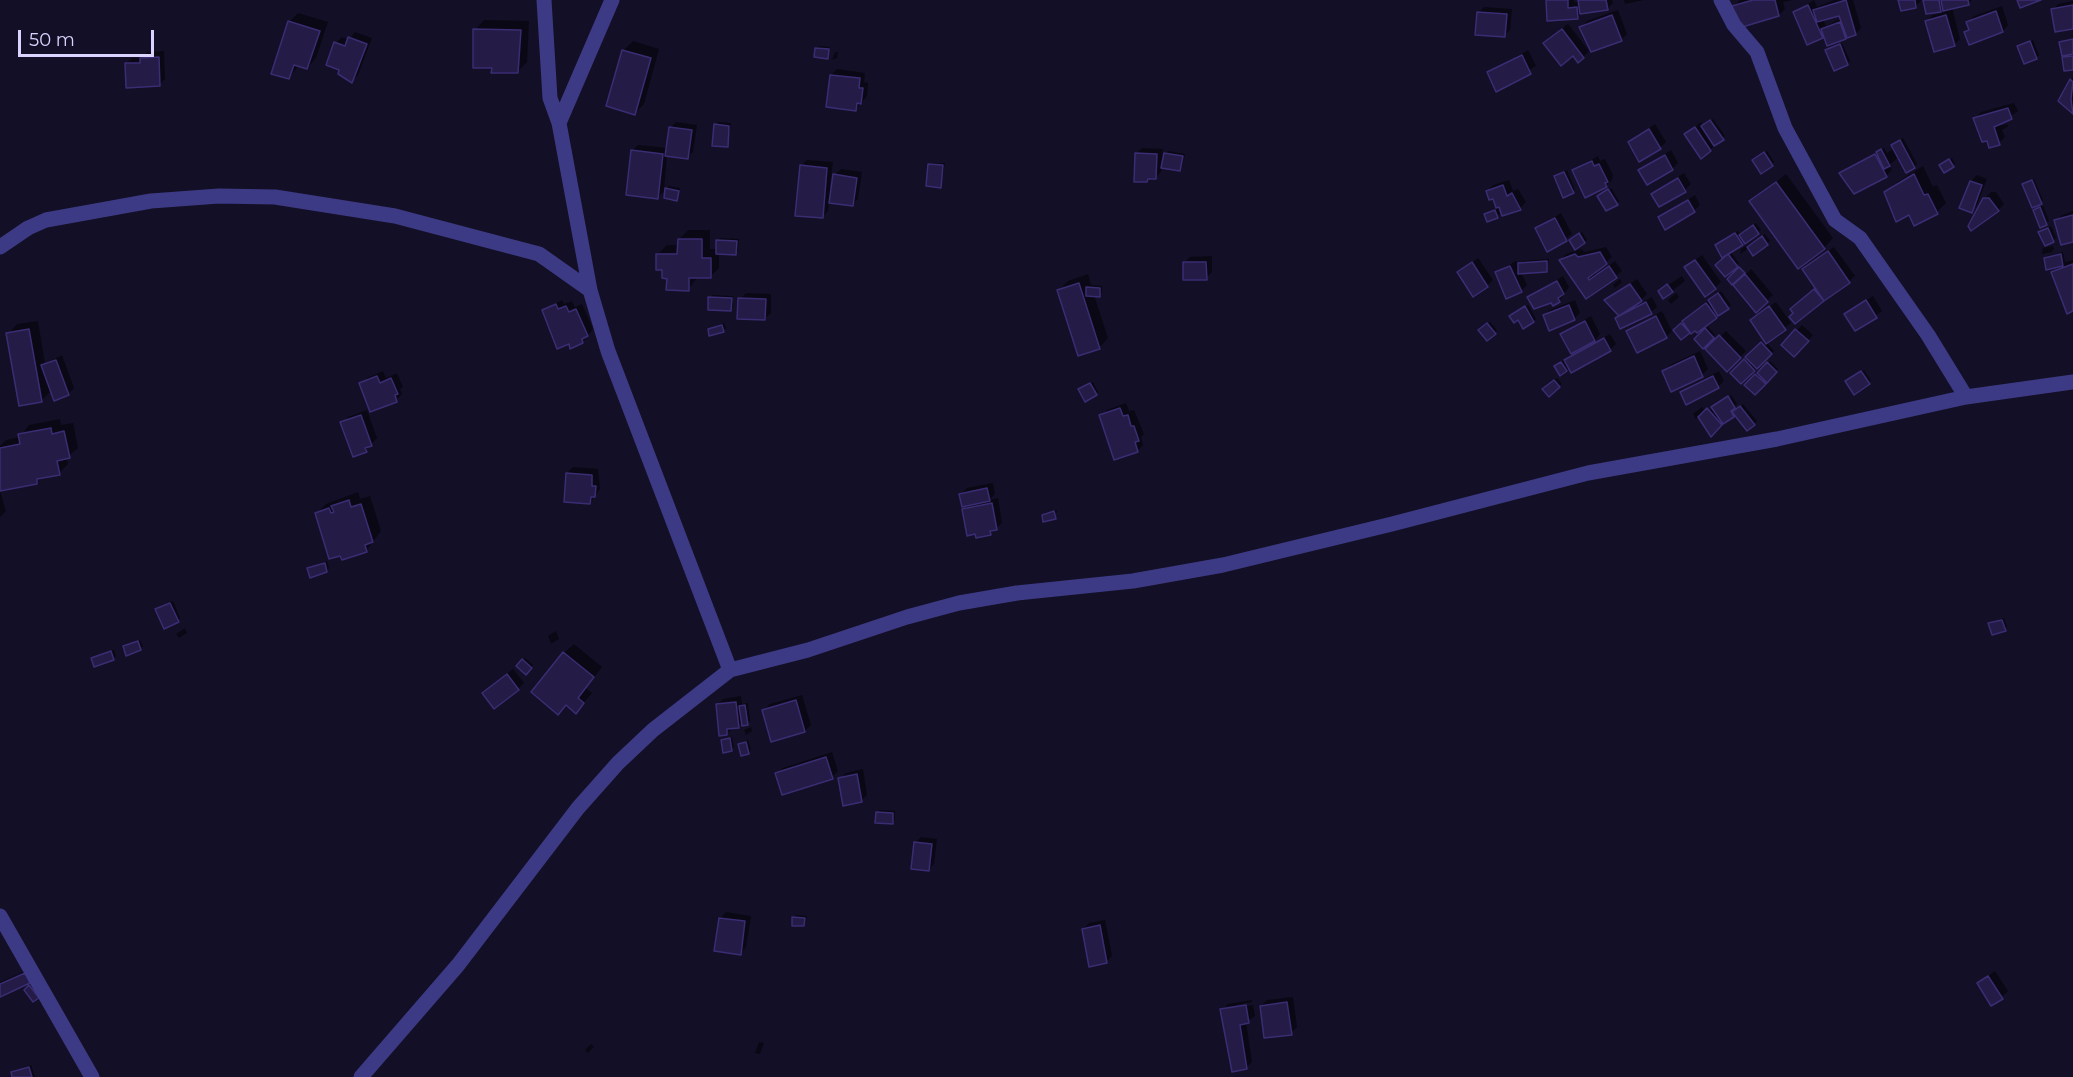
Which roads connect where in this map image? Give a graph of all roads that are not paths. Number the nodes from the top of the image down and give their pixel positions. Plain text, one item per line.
1 (544, 0) edge
2 (612, 0) edge
3 (1721, 0) edge
4 (559, 123) junction
5 (0, 247) edge
6 (590, 290) junction
7 (2073, 382) edge
8 (1966, 397) junction
9 (730, 670) junction
10 (0, 916) edge
11 (92, 1077) edge
12 (361, 1077) edge

1 - 4 street
2 - 4 street
3 - 8 street
4 - 6 street
5 - 6 street
6 - 9 street
7 - 8 street
8 - 9 street
9 - 12 street
10 - 11 street

